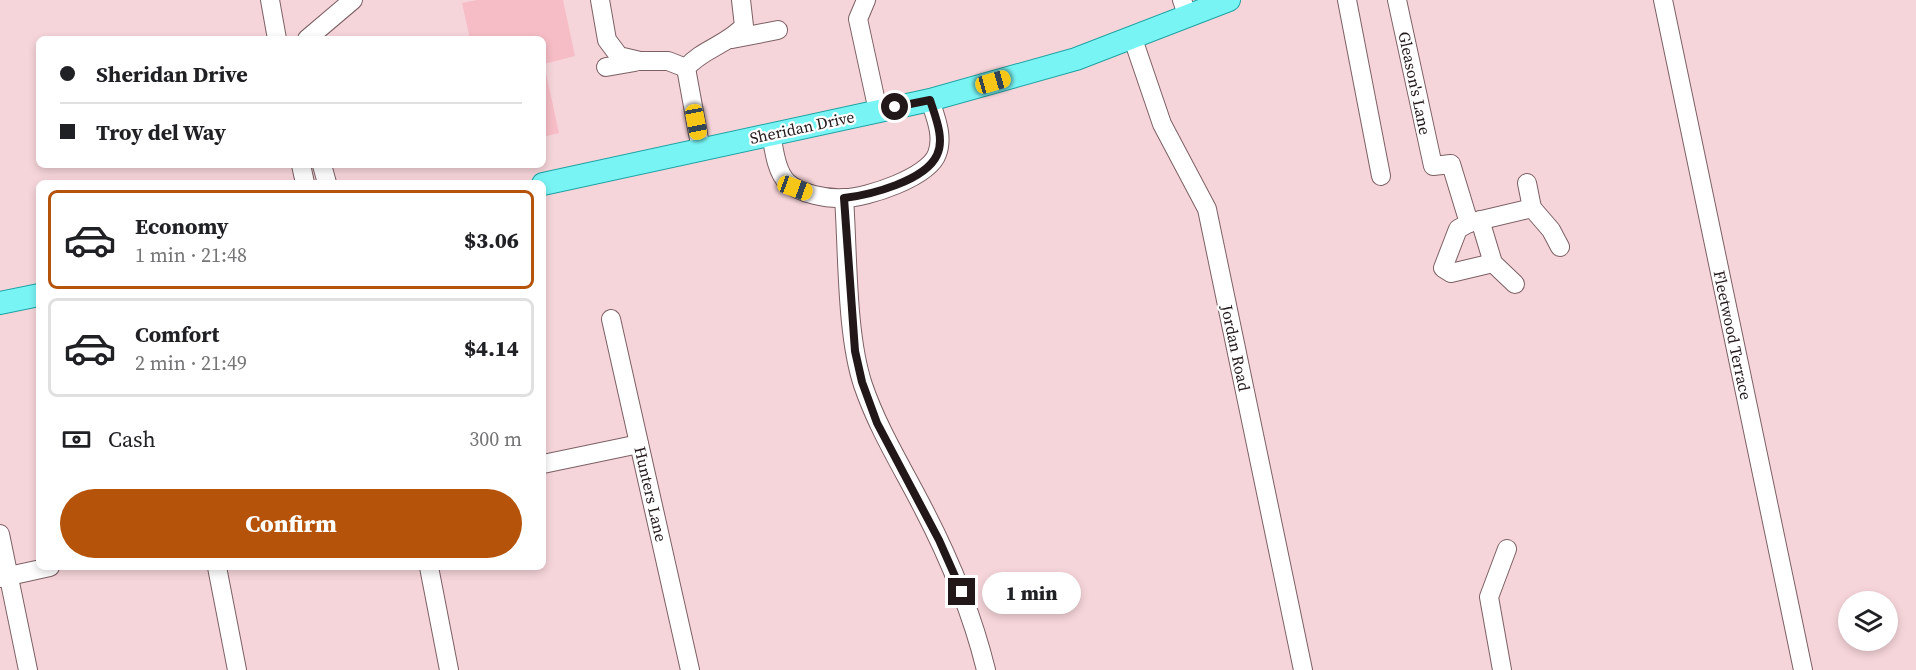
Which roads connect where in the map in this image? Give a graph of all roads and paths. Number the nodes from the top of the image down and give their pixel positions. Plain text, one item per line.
1 (270, 0) edge
2 (353, 0) edge
3 (600, 0) edge
4 (741, 0) edge
5 (866, 0) edge
6 (1229, 0) edge
7 (1347, 0) edge
8 (1397, 0) edge
9 (1663, 0) edge
10 (1185, 9) edge
11 (778, 30) dead end
12 (276, 36) edge
13 (311, 36) edge
14 (732, 39) junction
15 (1133, 39) junction
16 (640, 61) junction
17 (606, 68) dead end
18 (686, 68) junction
19 (930, 100) junction
20 (878, 111) junction
21 (771, 134) junction
22 (701, 150) junction
23 (1381, 176) dead end
24 (546, 183) edge
25 (1527, 183) dead end
26 (844, 198) junction
27 (1532, 208) junction
28 (1474, 221) junction
29 (1560, 247) dead end
30 (1492, 263) junction
31 (1515, 284) dead end
32 (36, 296) edge
33 (0, 303) edge
34 (611, 319) dead end
35 (639, 444) junction
36 (546, 463) edge
37 (0, 534) edge
38 (1507, 549) dead end
39 (36, 570) edge
40 (218, 570) edge
41 (430, 570) edge
42 (4, 577) edge
43 (28, 670) edge
44 (237, 670) edge
45 (449, 670) edge
46 (690, 670) edge
47 (986, 670) edge
48 (1303, 670) edge
49 (1502, 670) edge
50 (1803, 670) edge

1 - 12 street
2 - 13 street
3 - 16 street
4 - 14 street
5 - 20 street
6 - 10 main road, Sheridan Drive
7 - 23 street
8 - 28 street, Gleason's Lane
9 - 50 street, Fleetwood Terrace
10 - 15 main road, Sheridan Drive
11 - 14 street
14 - 18 street
15 - 19 main road, Sheridan Drive
15 - 48 street, Jordan Road
16 - 17 street
16 - 18 street
18 - 22 street
19 - 20 main road, Sheridan Drive
19 - 26 street
20 - 21 main road, Sheridan Drive
21 - 22 main road, Sheridan Drive
21 - 26 street
22 - 24 main road, Sheridan Drive
25 - 27 street
26 - 47 street
27 - 28 street
27 - 29 street
28 - 30 street
28 - 30 street
30 - 31 street
32 - 33 main road
34 - 35 street, Hunters Lane
35 - 36 street
35 - 46 street, Hunters Lane
37 - 42 street
38 - 49 street
39 - 42 street
40 - 44 street
41 - 45 street
42 - 43 street

